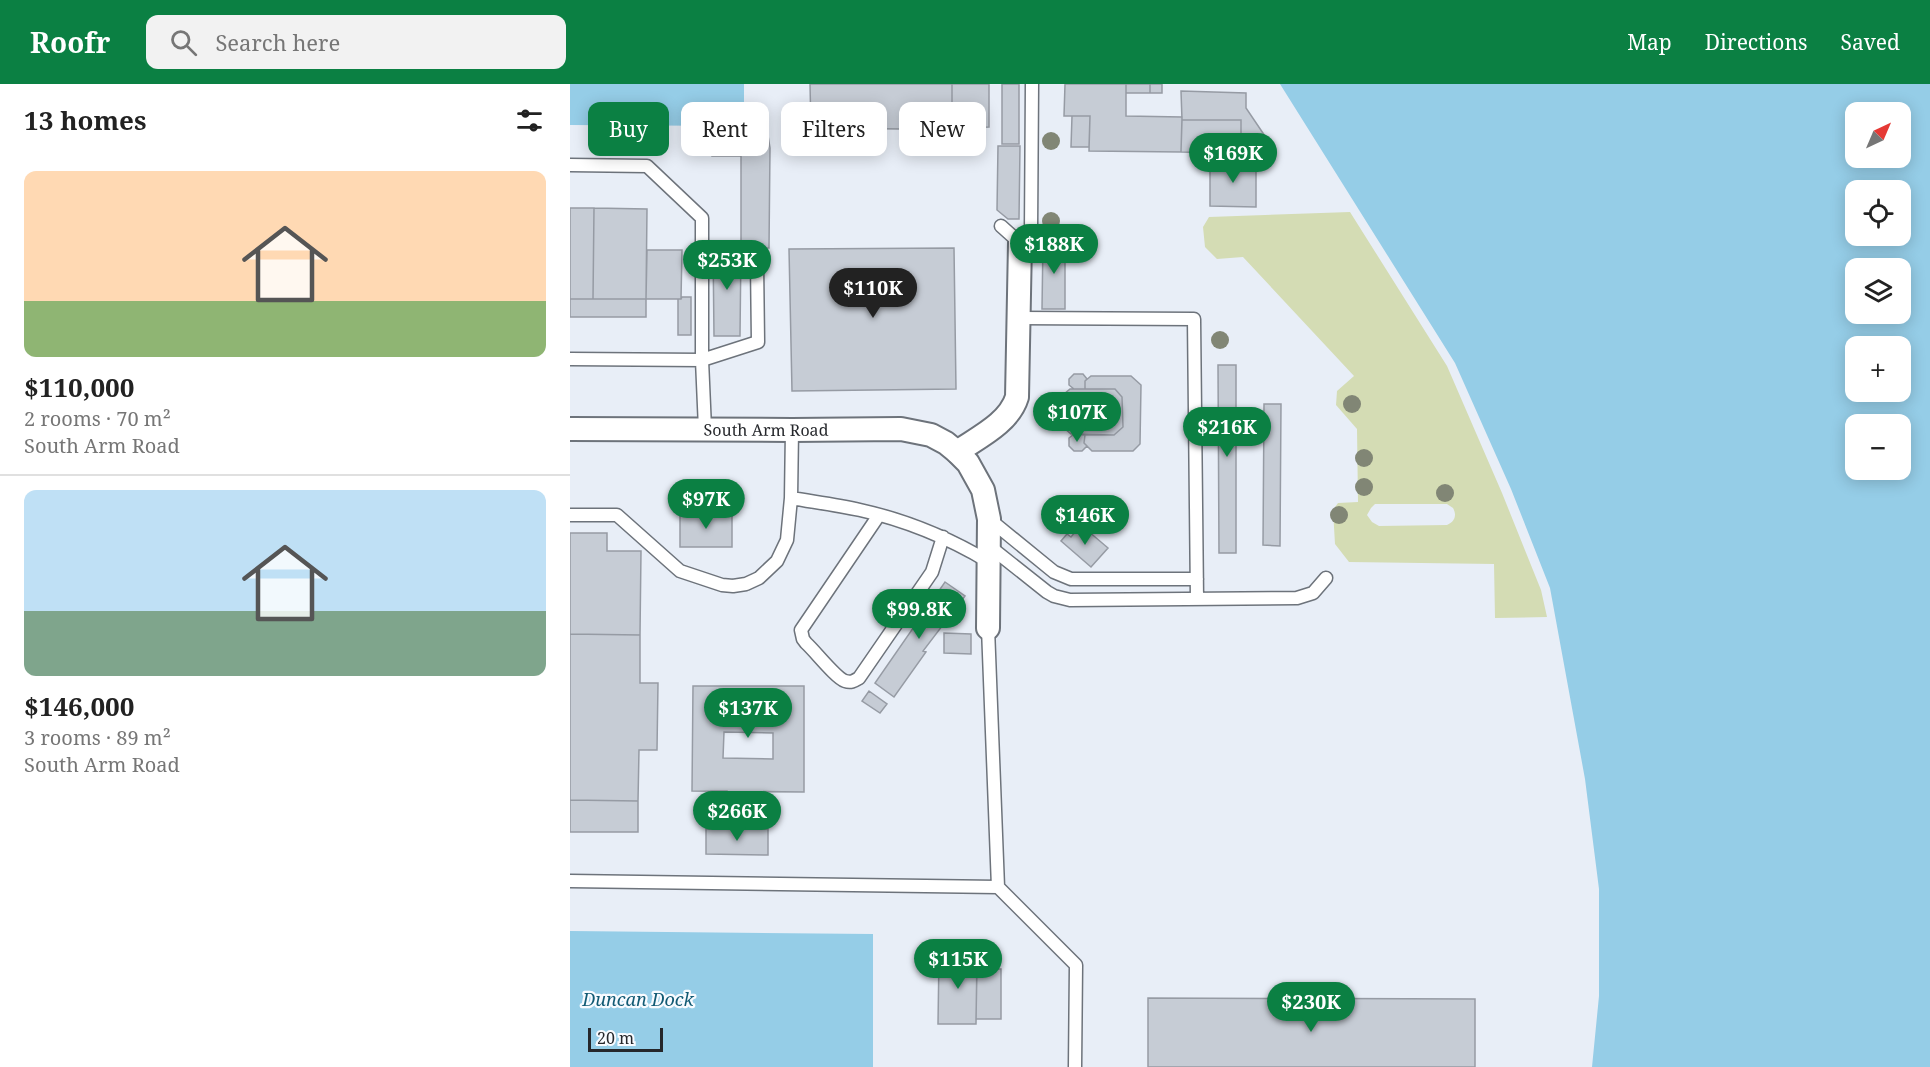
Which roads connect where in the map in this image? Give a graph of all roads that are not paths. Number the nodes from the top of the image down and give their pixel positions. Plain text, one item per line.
1 (1032, 84) edge
2 (570, 165) edge
3 (1001, 226) dead end
4 (1020, 243) junction
5 (757, 263) dead end
6 (1019, 318) junction
7 (570, 359) edge
8 (702, 360) junction
9 (570, 429) edge
10 (705, 429) junction
11 (792, 430) junction
12 (957, 452) junction
13 (791, 498) junction
14 (570, 515) edge
15 (879, 515) junction
16 (989, 519) junction
17 (943, 537) junction
18 (989, 554) junction
19 (1326, 578) dead end
20 (1197, 579) junction
21 (1197, 599) junction
22 (988, 628) joint
23 (570, 881) edge
24 (998, 886) junction
25 (1075, 1067) edge

1 - 4 lane
2 - 8 lane
3 - 4 lane
4 - 6 street
5 - 8 lane
6 - 12 street
6 - 20 lane
7 - 8 lane
8 - 10 lane
9 - 10 street, South Arm Road
10 - 11 street, South Arm Road
11 - 12 street, South Arm Road
11 - 13 lane
12 - 16 street, South Arm Road
13 - 14 lane
13 - 15 lane
15 - 17 lane
15 - 17 lane
16 - 18 street, South Arm Road
16 - 20 lane
17 - 18 lane
18 - 21 lane
18 - 22 street, South Arm Road
19 - 21 lane
20 - 21 lane
22 - 24 lane
23 - 24 lane
24 - 25 lane

